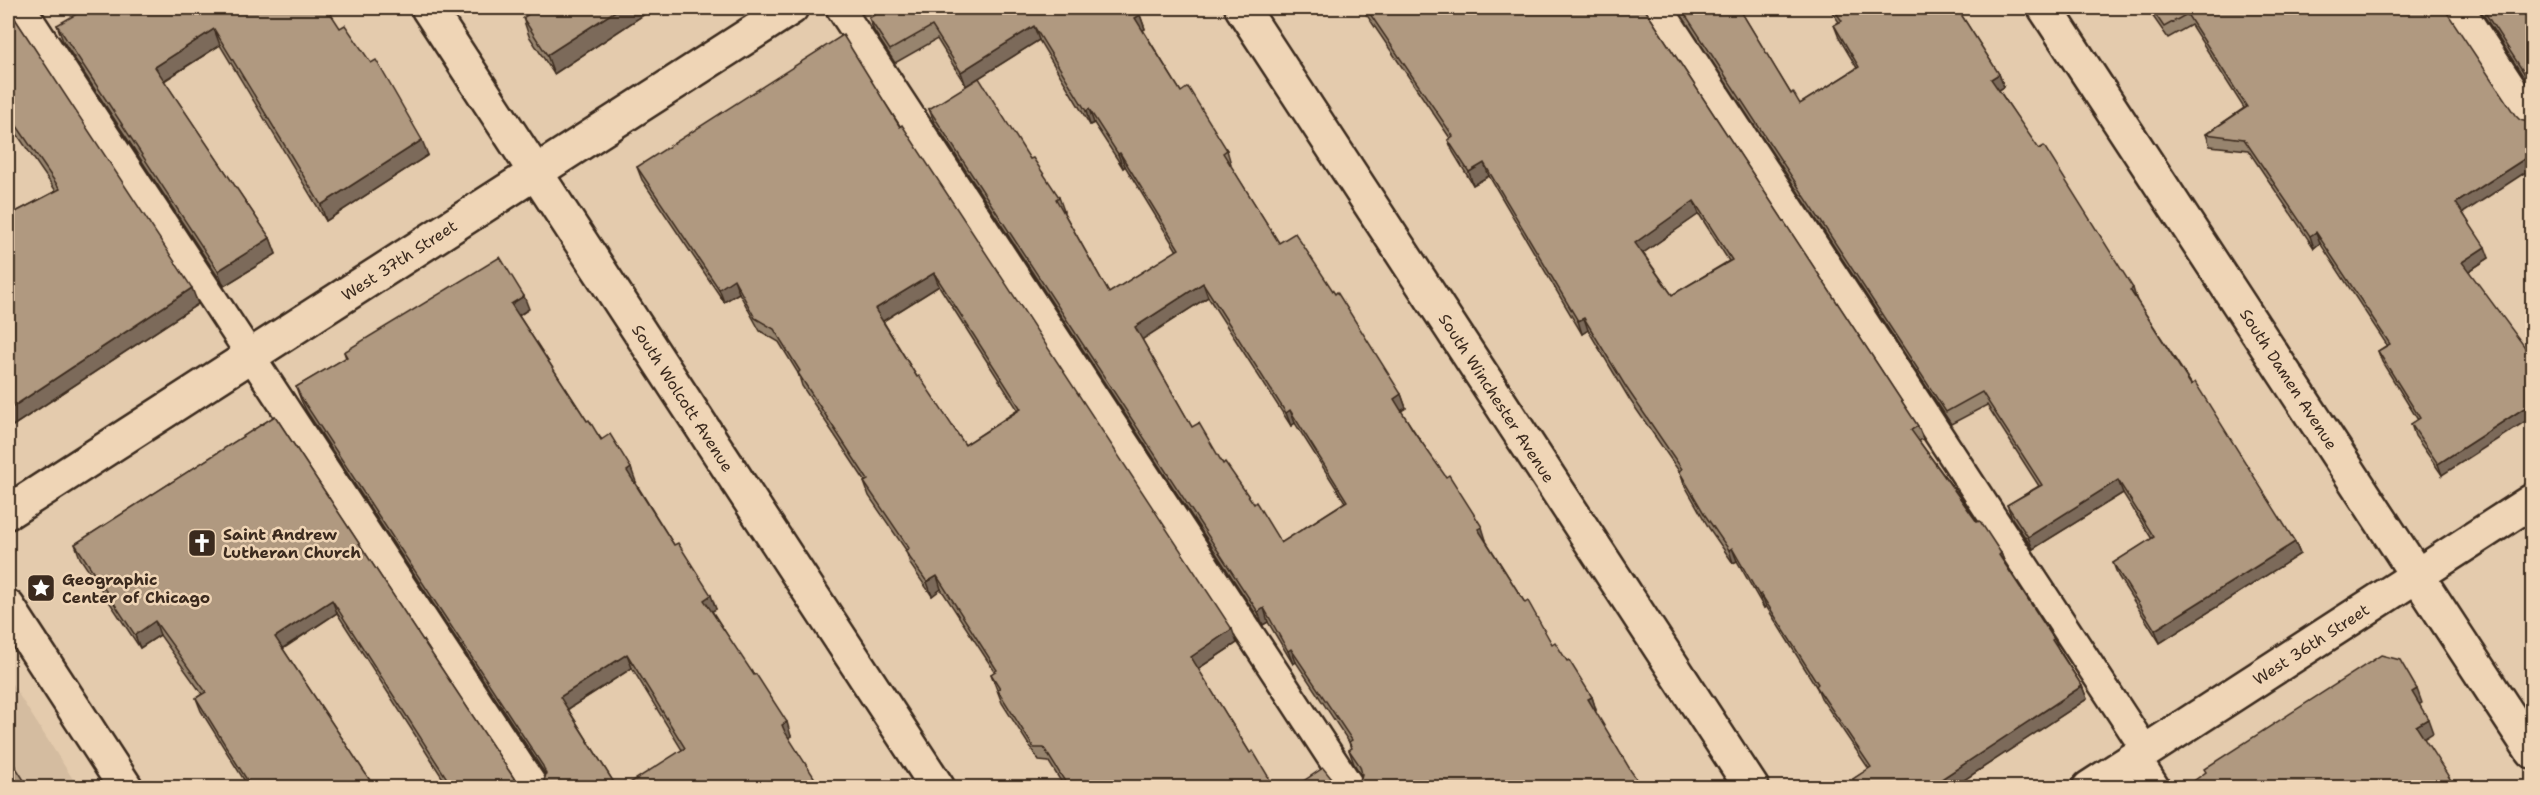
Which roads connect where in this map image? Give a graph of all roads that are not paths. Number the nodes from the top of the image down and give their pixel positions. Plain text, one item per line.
1 (22, 8) edge
2 (428, 8) edge
3 (791, 8) edge
4 (840, 8) edge
5 (1242, 8) edge
6 (1659, 8) edge
7 (2045, 8) edge
8 (2460, 8) edge
9 (2532, 118) edge
10 (536, 172) junction
11 (251, 355) junction
12 (2532, 501) edge
13 (8, 512) edge
14 (2418, 576) junction
15 (8, 607) edge
16 (2532, 751) edge
17 (2141, 754) junction
18 (126, 788) edge
19 (535, 788) edge
20 (938, 788) edge
21 (1351, 788) edge
22 (1752, 788) edge
23 (2089, 788) edge
24 (2156, 788) edge

1 - 11 lane
2 - 10 street, South Wolcott Avenue
3 - 10 street, West 37th Street
4 - 21 lane
5 - 22 street, South Winchester Avenue
6 - 17 lane
7 - 14 street, South Damen Avenue
8 - 9 lane
10 - 11 street, West 37th Street
10 - 20 street, South Wolcott Avenue
11 - 13 street, West 37th Street
11 - 19 lane
12 - 14 street, West 36th Street
14 - 16 street, South Damen Avenue
14 - 17 street, West 36th Street
15 - 18 street
17 - 23 street, West 36th Street
17 - 24 lane

